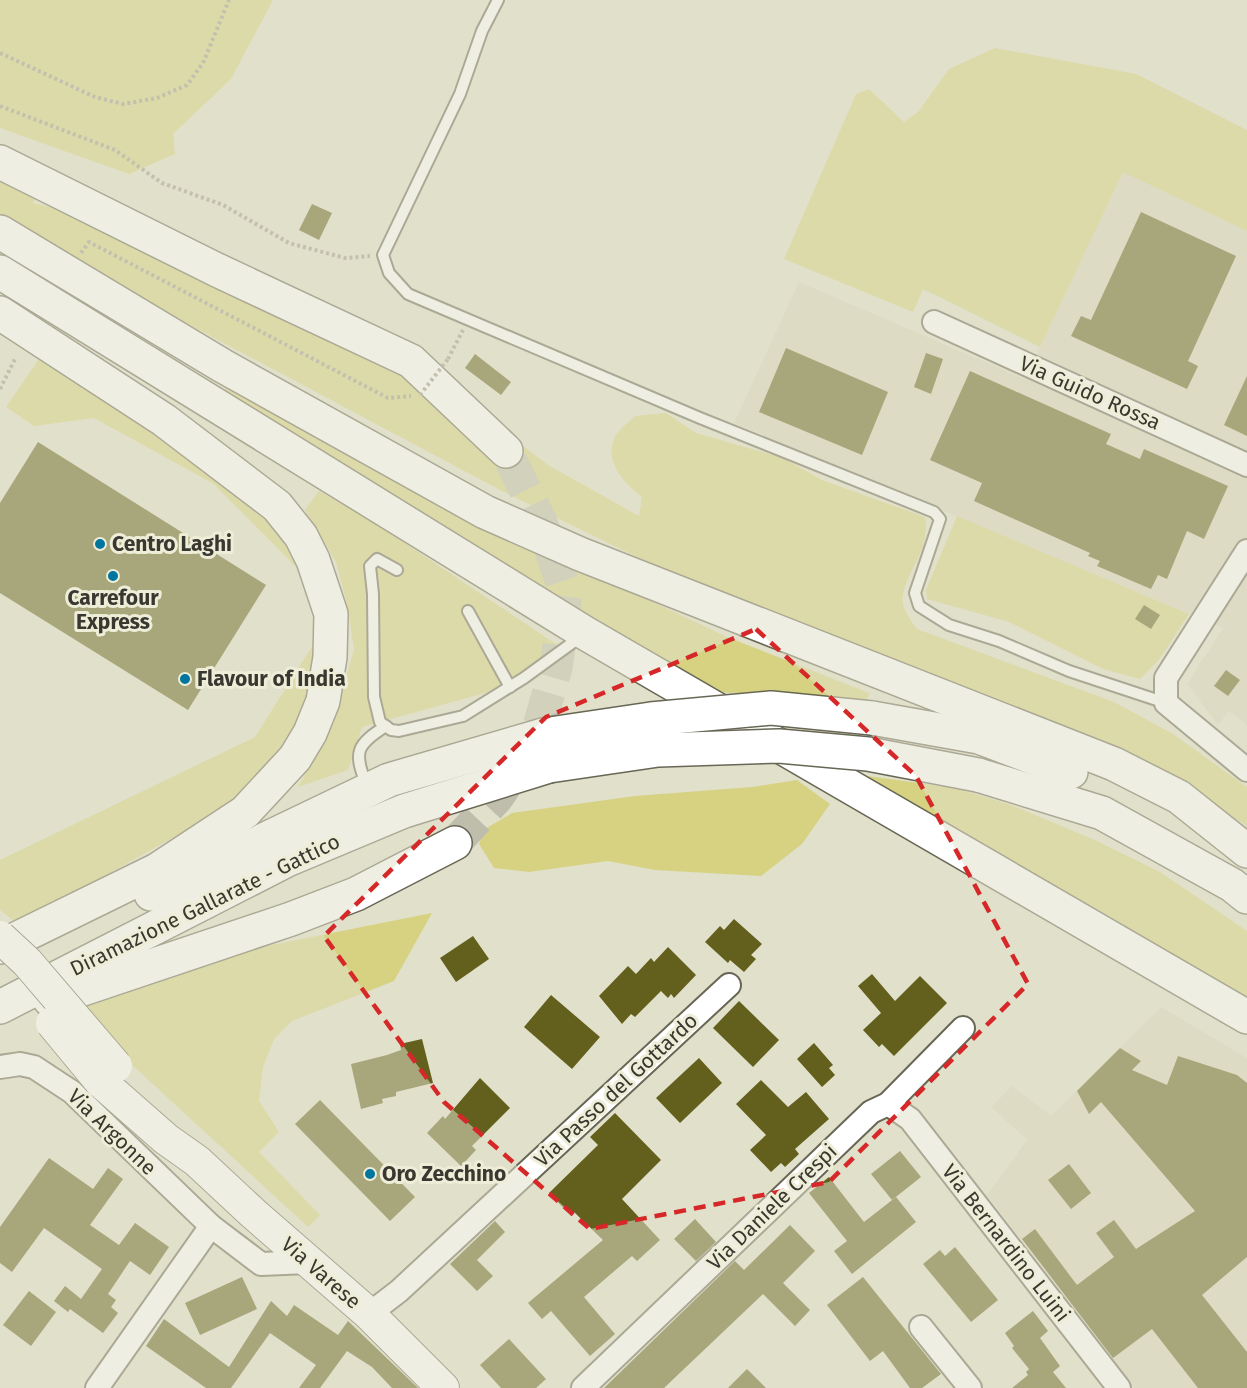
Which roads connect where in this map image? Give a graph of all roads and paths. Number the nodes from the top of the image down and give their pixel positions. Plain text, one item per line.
1 (229, 0) edge
2 (498, 0) edge
3 (0, 53) edge
4 (0, 106) edge
5 (0, 162) edge
6 (0, 232) edge
7 (383, 255) junction
8 (77, 258) dead end
9 (0, 272) edge
10 (0, 314) edge
11 (467, 321) junction
12 (934, 322) dead end
13 (16, 357) dead end
14 (0, 389) edge
15 (506, 451) tunnel mouth
16 (1247, 465) edge
17 (1247, 551) edge
18 (397, 570) dead end
19 (468, 611) dead end
20 (585, 633) junction
21 (510, 687) junction
22 (1166, 703) junction
23 (386, 726) junction
24 (1247, 770) edge
25 (366, 783) dead end
26 (455, 843) tunnel mouth
27 (1247, 851) edge
28 (1247, 897) edge
29 (0, 937) edge
30 (0, 947) edge
31 (0, 966) edge
32 (729, 986) dead end
33 (0, 1007) edge
34 (0, 1017) edge
35 (1247, 1017) edge
36 (963, 1028) dead end
37 (0, 1067) edge
38 (108, 1073) junction
39 (888, 1104) junction
40 (211, 1226) junction
41 (308, 1262) junction
42 (369, 1314) junction
43 (921, 1327) dead end
44 (97, 1388) edge
45 (443, 1388) edge
46 (583, 1388) edge
47 (970, 1388) edge
48 (1119, 1388) edge

1 - 3 path
2 - 7 lane
4 - 7 path
5 - 15 highway
6 - 27 highway
7 - 11 lane
8 - 11 path, bridge
9 - 20 highway
10 - 30 highway
11 - 22 lane
12 - 16 street, Via Guido Rossa
13 - 14 path
17 - 22 street
18 - 23 lane
19 - 21 lane
20 - 21 lane
20 - 35 highway
21 - 23 lane
22 - 24 street
23 - 25 lane
26 - 34 highway
27 - 31 highway, Diramazione Gallarate - Gattico, bridge
28 - 33 highway, Diramazione Gallarate - Gattico, bridge
29 - 38 main road, Via Varese, bridge
31 - 38 main road, Via Varese, bridge
32 - 42 street, Via Passo del Gottardo
36 - 39 street, Via Daniele Crespi
37 - 40 street, Via Argonne
38 - 41 main road, Via Varese
39 - 46 street, Via Daniele Crespi
39 - 48 street, Via Bernardino Luini
40 - 41 street, Via Argonne
40 - 44 street
41 - 42 main road, Via Varese
42 - 45 main road, Via Varese
43 - 47 street

